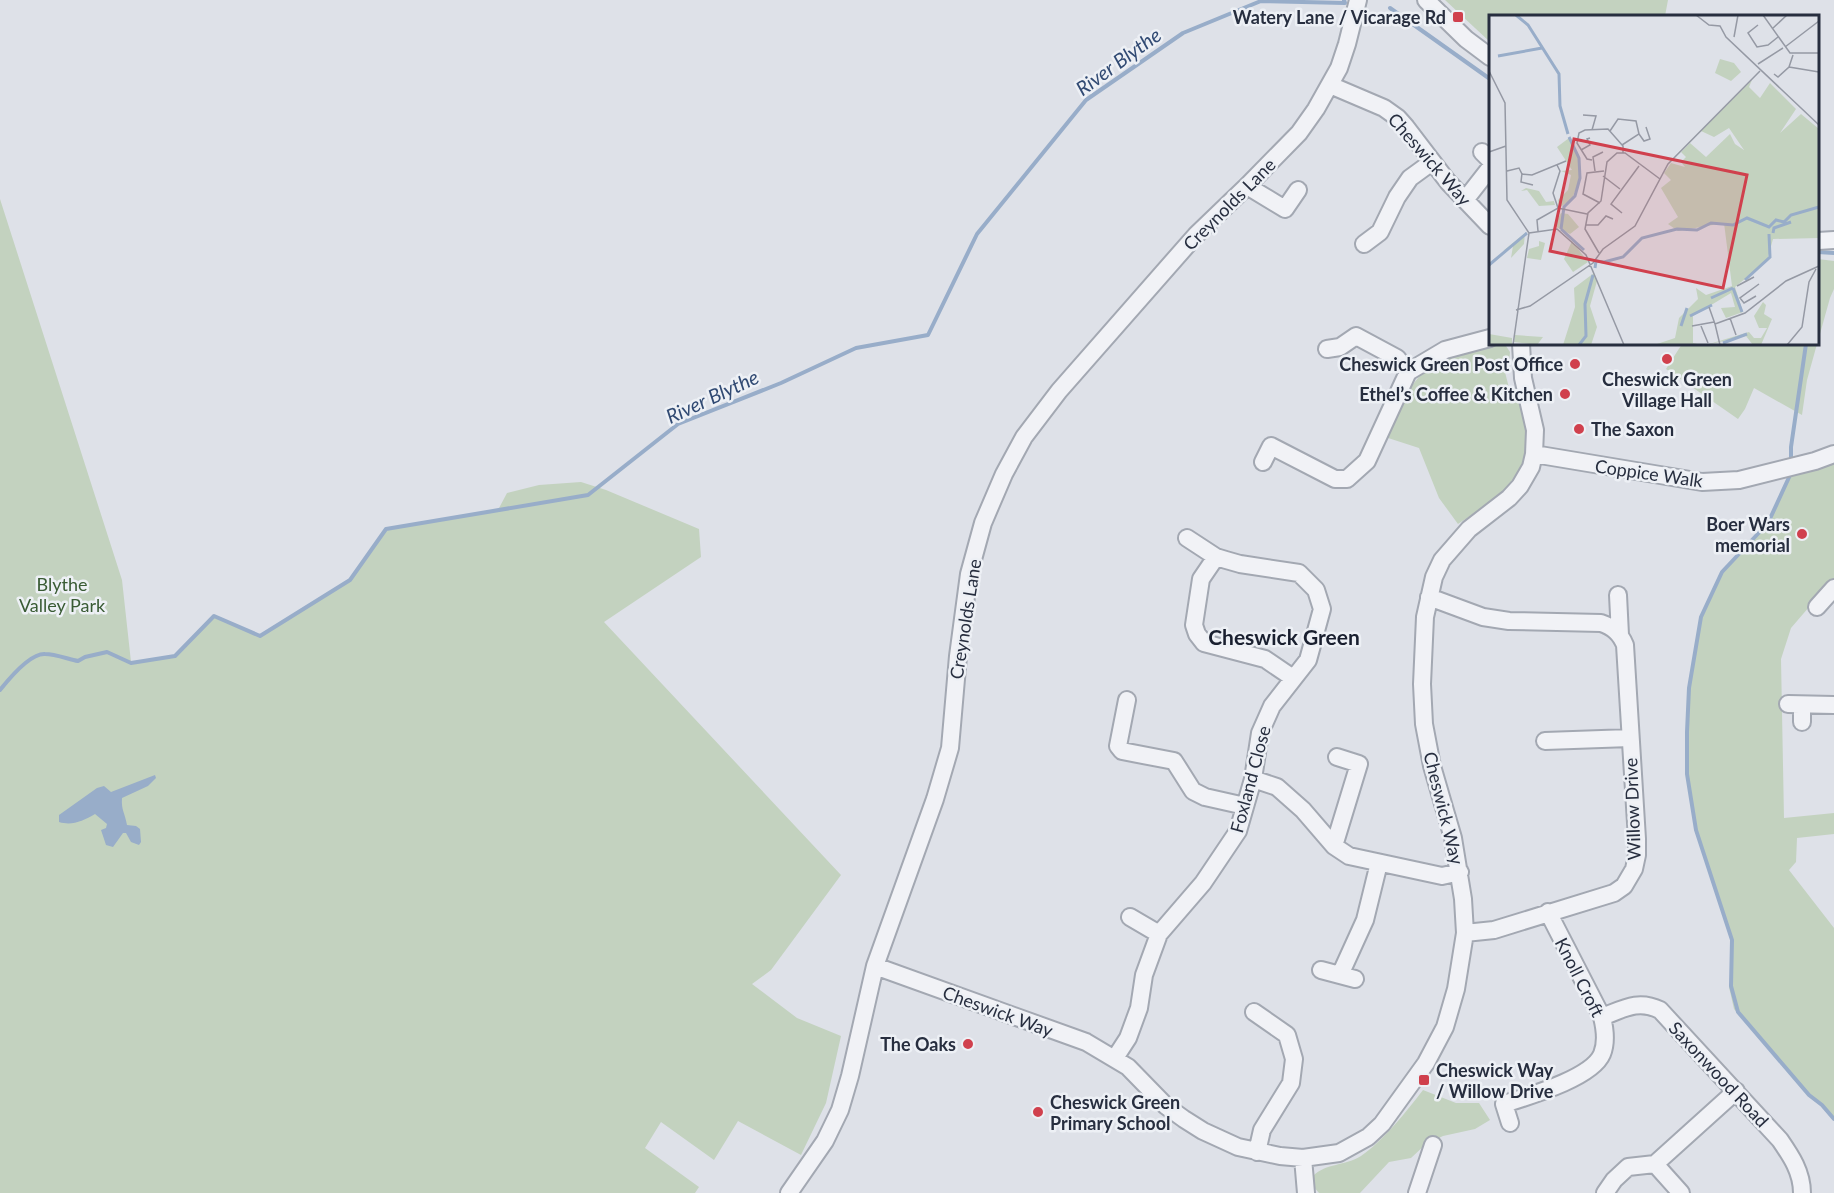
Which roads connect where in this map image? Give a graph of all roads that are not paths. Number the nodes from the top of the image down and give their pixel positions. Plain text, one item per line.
1 (1358, 0) edge
2 (1426, 0) edge
3 (1489, 56) edge
4 (1330, 85) junction
5 (1432, 162) junction
6 (1489, 171) edge
7 (1248, 186) junction
8 (1298, 190) dead end
9 (1466, 200) junction
10 (1489, 224) edge
11 (1834, 240) edge
12 (1819, 241) edge
13 (1364, 244) dead end
14 (1489, 339) edge
15 (1521, 345) edge
16 (1327, 349) dead end
17 (1408, 372) junction
18 (1534, 454) junction
19 (1834, 454) edge
20 (1263, 462) dead end
21 (1187, 538) dead end
22 (1216, 557) junction
23 (1832, 593) edge
24 (1618, 595) dead end
25 (1429, 597) junction
26 (1817, 607) dead end
27 (1620, 635) junction
28 (1293, 678) junction
29 (1127, 700) dead end
30 (1834, 705) edge
31 (1802, 722) dead end
32 (1630, 738) junction
33 (1545, 741) dead end
34 (1337, 757) dead end
35 (1253, 779) junction
36 (1245, 806) junction
37 (1334, 846) junction
38 (1379, 863) junction
39 (1460, 872) junction
40 (1548, 912) junction
41 (1130, 917) dead end
42 (1465, 933) junction
43 (1159, 934) junction
44 (875, 966) junction
45 (1321, 970) dead end
46 (1254, 1012) dead end
47 (1602, 1017) junction
48 (1116, 1058) junction
49 (1736, 1091) junction
50 (1510, 1123) dead end
51 (1433, 1145) dead end
52 (1257, 1152) junction
53 (1303, 1158) junction
54 (1655, 1164) junction
55 (789, 1193) edge
56 (1306, 1193) edge
57 (1417, 1193) edge
58 (1605, 1193) edge
59 (1681, 1193) edge
60 (1802, 1193) edge

1 - 4 street, Creynolds Lane
2 - 3 street
4 - 5 street, Cheswick Way
4 - 7 street, Creynolds Lane
5 - 9 street, Cheswick Way
5 - 13 street
6 - 9 street
7 - 8 street
7 - 44 street, Creynolds Lane
9 - 10 street, Cheswick Way
11 - 12 street
14 - 17 street
15 - 18 street, Cheswick Way
16 - 17 street
17 - 20 street
18 - 19 street, Coppice Walk
18 - 25 street, Cheswick Way
21 - 22 street, Foxland Close
22 - 28 street
22 - 28 street, Foxland Close
23 - 26 street
24 - 27 street, Willow Drive
25 - 27 street
25 - 39 street, Cheswick Way
27 - 32 street, Willow Drive
28 - 35 street, Foxland Close
29 - 36 street
30 - 31 street
32 - 33 street
32 - 40 street, Willow Drive
34 - 37 street
35 - 36 street, Foxland Close
35 - 37 street
36 - 43 street, Foxland Close
37 - 38 street
38 - 39 street
38 - 45 street
39 - 42 street, Cheswick Way
40 - 42 street, Willow Drive
40 - 47 street, Knoll Croft
41 - 43 street
42 - 53 street, Cheswick Way
43 - 48 street, Foxland Close
44 - 48 street, Cheswick Way
44 - 55 street, Creynolds Lane
46 - 52 street
47 - 49 street, Saxonwood Road
47 - 50 street, Knoll Croft
48 - 52 street, Cheswick Way
49 - 54 street
49 - 60 street, Saxonwood Road
51 - 57 street
52 - 53 street, Cheswick Way
53 - 56 street
54 - 58 street
54 - 59 street

